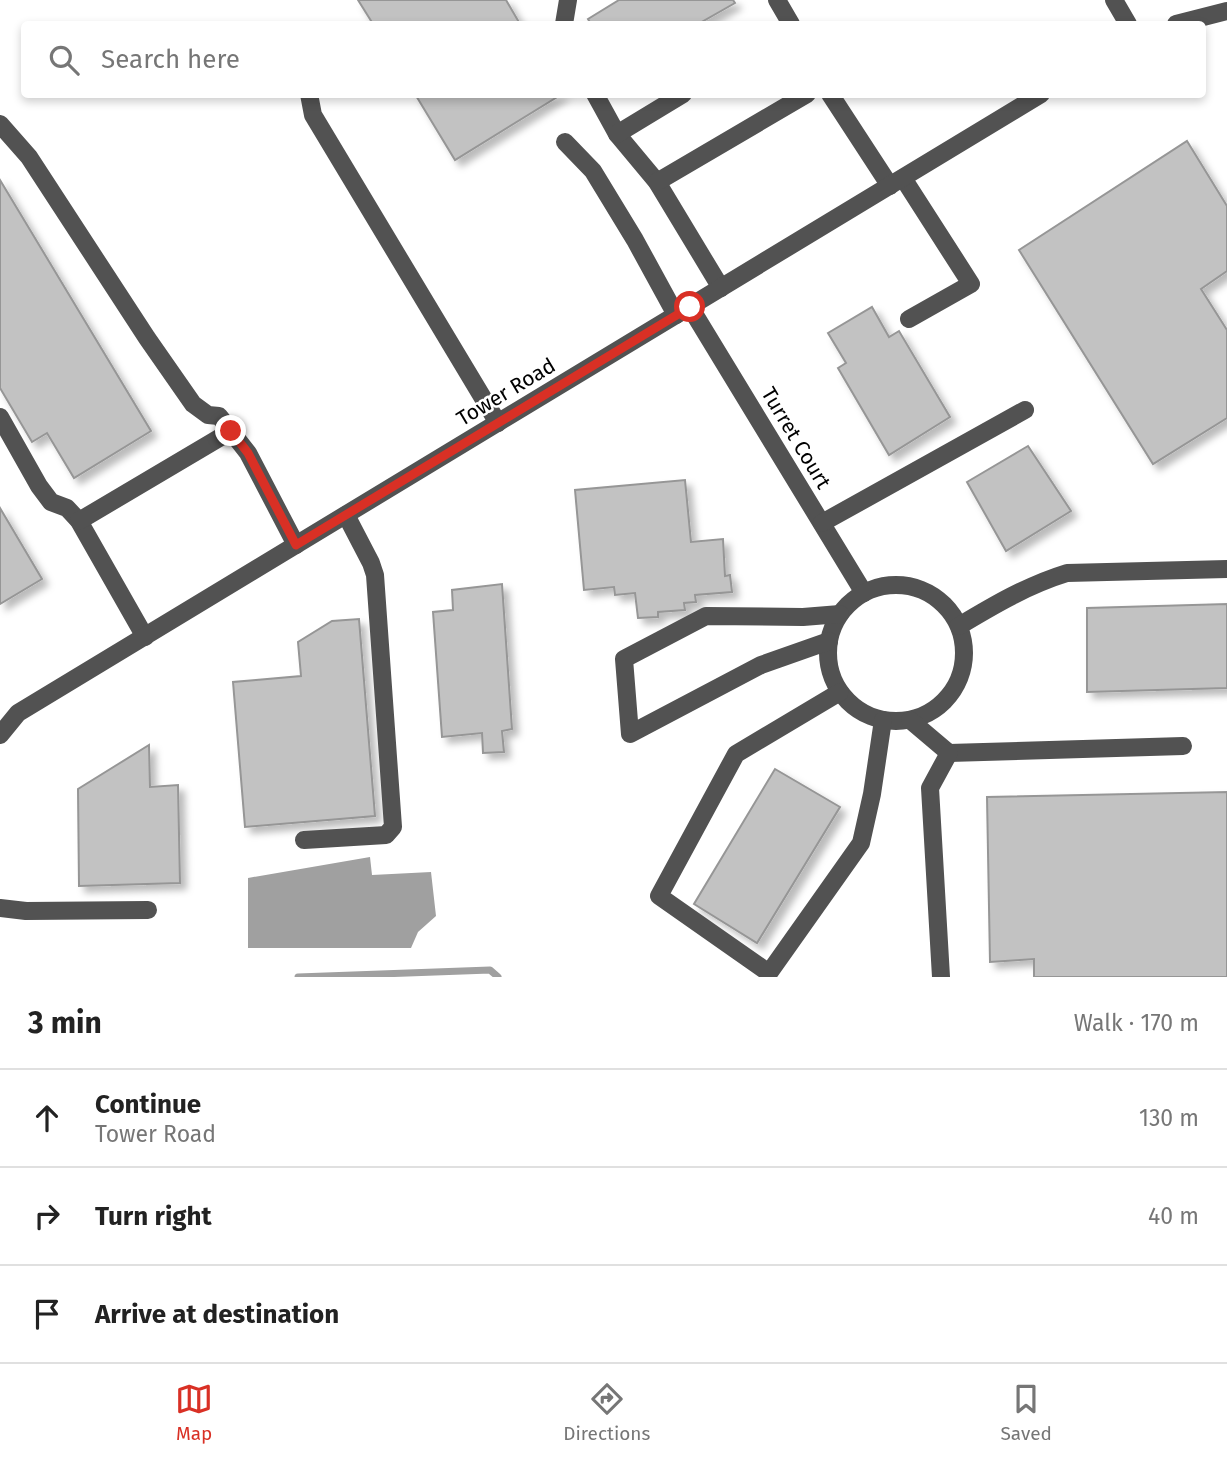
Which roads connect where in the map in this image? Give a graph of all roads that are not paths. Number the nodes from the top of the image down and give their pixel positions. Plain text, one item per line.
1 (568, 0) edge
2 (777, 0) edge
3 (1114, 0) edge
4 (1227, 11) edge
5 (564, 21) edge
6 (790, 21) edge
7 (1126, 21) edge
8 (1188, 21) edge
9 (310, 98) edge
10 (597, 98) edge
11 (676, 98) edge
12 (800, 98) edge
13 (833, 98) edge
14 (1034, 98) edge
15 (0, 124) edge
16 (617, 134) junction
17 (565, 142) dead end
18 (657, 182) junction
19 (896, 182) junction
20 (721, 288) junction
21 (683, 311) junction
22 (909, 319) dead end
23 (1025, 410) dead end
24 (0, 417) edge
25 (498, 423) junction
26 (231, 431) junction
27 (346, 515) junction
28 (79, 521) junction
29 (822, 523) junction
30 (296, 545) junction
31 (1227, 569) edge
32 (864, 593) junction
33 (840, 614) junction
34 (959, 626) junction
35 (145, 637) junction
36 (830, 641) junction
37 (840, 692) junction
38 (883, 720) junction
39 (910, 720) junction
40 (1, 733) edge
41 (1183, 746) dead end
42 (949, 753) junction
43 (304, 840) dead end
44 (0, 908) edge
45 (148, 910) dead end
46 (941, 977) edge

1 - 5 street
2 - 6 street
3 - 7 street
4 - 8 street
9 - 25 street
10 - 16 street
11 - 16 street
12 - 18 street
13 - 19 street
14 - 19 street, Tower Road
15 - 26 street
16 - 18 street
17 - 21 street, Turret Court
18 - 20 street
19 - 20 street, Tower Road
19 - 22 street
20 - 21 street, Tower Road
21 - 25 street, Tower Road
21 - 29 street, Turret Court
23 - 29 street
24 - 28 street
25 - 27 street, Tower Road
26 - 28 street
26 - 30 street
27 - 30 street, Tower Road
27 - 43 street
28 - 35 street
29 - 32 street, Turret Court
30 - 35 street, Tower Road
31 - 34 street
32 - 33 street
32 - 34 street
33 - 36 street
33 - 36 street
34 - 39 street
35 - 40 street, Tower Road
36 - 37 street
37 - 38 street
37 - 38 street
38 - 39 street
39 - 42 street
41 - 42 street
42 - 46 street
44 - 45 street

